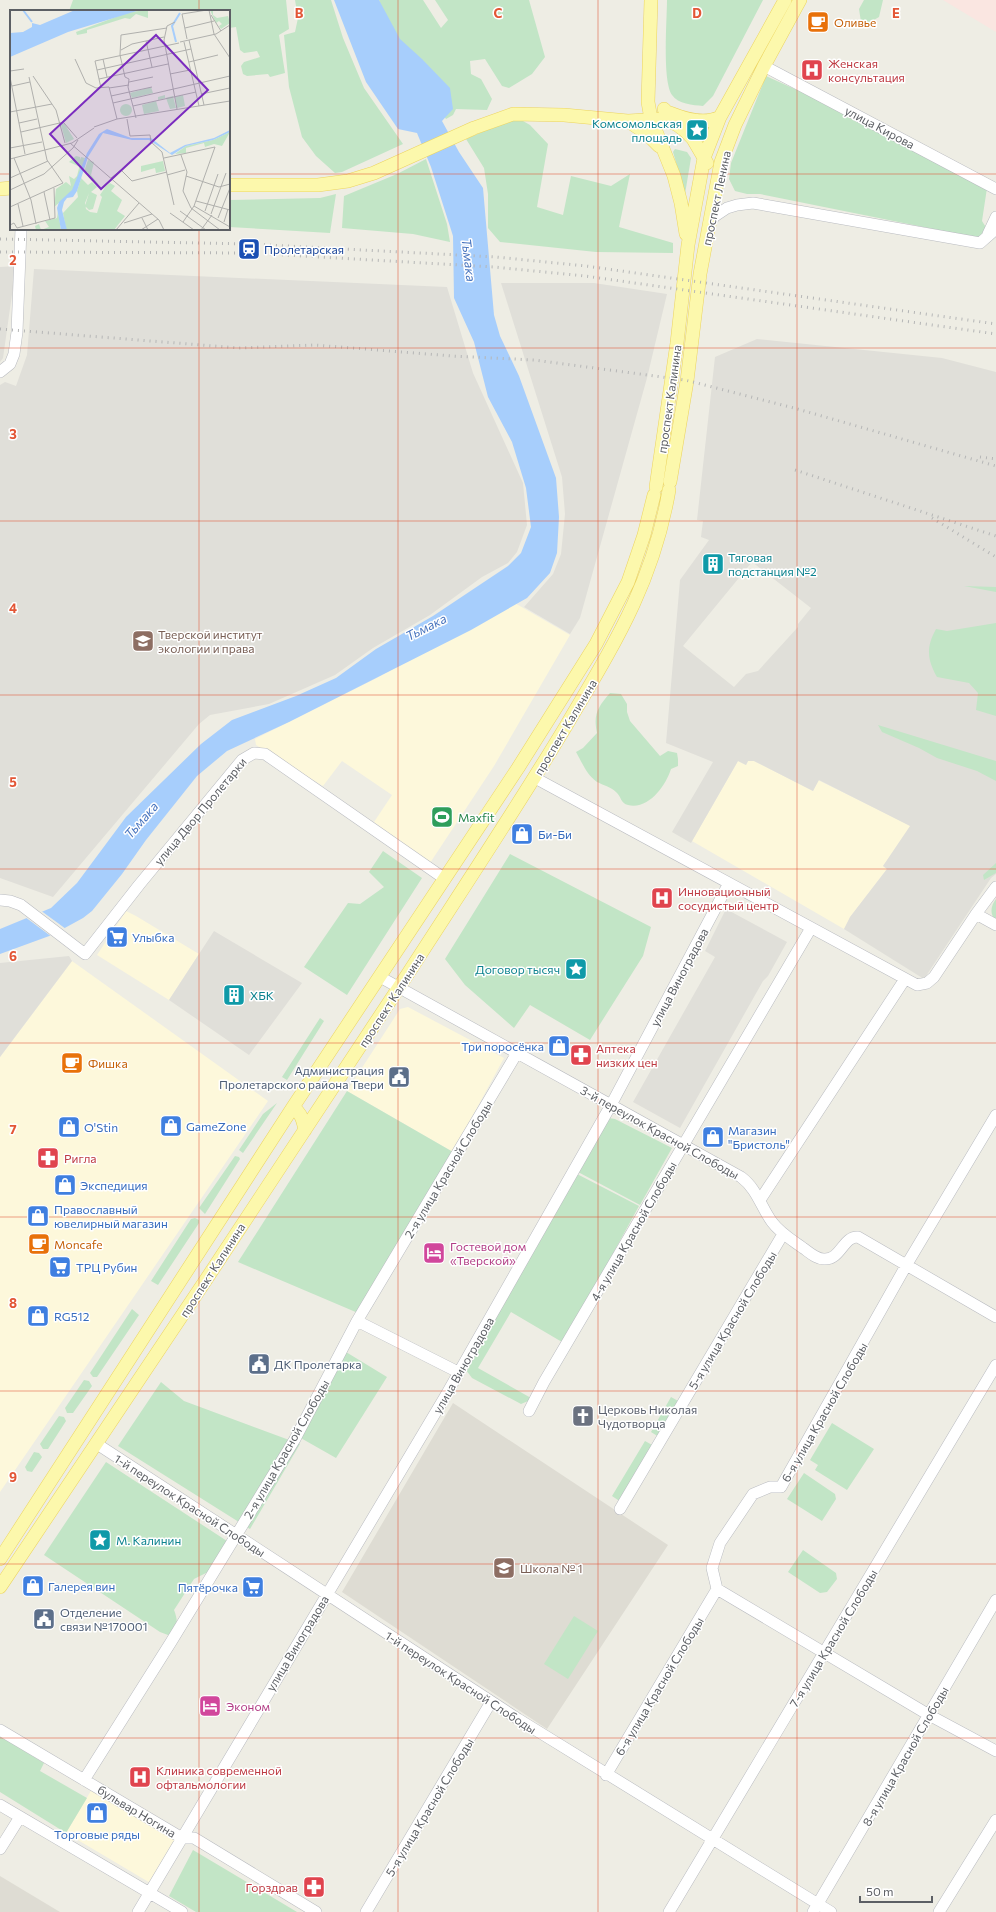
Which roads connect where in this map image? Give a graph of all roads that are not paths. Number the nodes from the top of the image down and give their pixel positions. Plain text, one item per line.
1 (651, 0) edge
2 (784, 0) edge
3 (800, 0) edge
4 (764, 66) junction
5 (648, 93) junction
6 (664, 109) junction
7 (720, 117) junction
8 (651, 119) junction
9 (628, 121) junction
10 (703, 121) junction
11 (684, 130) junction
12 (665, 154) junction
13 (704, 158) junction
14 (230, 185) edge
15 (10, 188) edge
16 (0, 189) edge
17 (996, 190) edge
18 (715, 194) junction
19 (996, 217) edge
20 (709, 223) junction
21 (996, 229) edge
22 (21, 230) edge
23 (980, 243) junction
24 (688, 245) junction
25 (680, 312) joint
26 (694, 316) joint
27 (0, 372) edge
28 (525, 757) junction
29 (535, 778) junction
30 (445, 878) junction
31 (729, 883) junction
32 (996, 887) edge
33 (0, 900) edge
34 (455, 902) junction
35 (976, 914) junction
36 (996, 925) edge
37 (811, 928) junction
38 (380, 977) junction
39 (905, 979) junction
40 (399, 987) junction
41 (517, 1052) junction
42 (611, 1105) junction
43 (293, 1107) junction
44 (996, 1115) edge
45 (304, 1130) junction
46 (683, 1145) junction
47 (760, 1200) junction
48 (783, 1234) junction
49 (908, 1264) junction
50 (996, 1317) edge
51 (357, 1321) junction
52 (996, 1365) edge
53 (458, 1372) junction
54 (530, 1412) dead end
55 (86, 1427) junction
56 (97, 1444) junction
57 (620, 1508) dead end
58 (236, 1535) junction
59 (0, 1559) edge
60 (0, 1587) edge
61 (717, 1589) junction
62 (327, 1594) junction
63 (996, 1600) edge
64 (824, 1653) junction
65 (491, 1702) junction
66 (929, 1716) junction
67 (0, 1730) edge
68 (996, 1751) edge
69 (606, 1775) junction
70 (84, 1780) junction
71 (0, 1805) edge
72 (20, 1816) junction
73 (996, 1820) edge
74 (182, 1838) junction
75 (712, 1840) junction
76 (0, 1849) edge
77 (149, 1893) junction
78 (816, 1908) edge
79 (138, 1912) edge
80 (182, 1912) edge
81 (316, 1912) edge
82 (366, 1912) edge
83 (669, 1912) edge
84 (831, 1912) edge
85 (939, 1912) edge

1 - 5 main road
2 - 7 main road, проспект Ленина
3 - 4 main road, проспект Ленина
4 - 17 street, улица Кирова
4 - 18 main road, проспект Ленина
5 - 6 main road
5 - 8 main road
5 - 9 main road
6 - 10 main road
6 - 11 main road
7 - 10 main road
7 - 13 main road, проспект Ленина
8 - 9 main road
8 - 11 main road
8 - 12 main road
9 - 12 main road
9 - 14 main road
10 - 11 main road
11 - 13 main road
12 - 24 main road
13 - 18 main road
13 - 24 main road, проспект Ленина
15 - 16 main road
18 - 20 main road, проспект Ленина
19 - 23 street
20 - 23 street
20 - 26 main road, проспект Ленина
21 - 23 street
22 - 27 street
24 - 25 main road, проспект Ленина
25 - 28 main road, проспект Калинина
26 - 29 main road, проспект Калинина
28 - 29 main road
28 - 30 main road, проспект Калинина
29 - 31 street
29 - 34 main road, проспект Калинина
30 - 33 street, улица Двор Пролетарки
30 - 34 main road
30 - 38 main road, проспект Калинина
31 - 37 street
31 - 42 street, улица Виноградова
32 - 35 street
34 - 40 main road, проспект Калинина
35 - 36 street
35 - 39 street
37 - 39 street
37 - 46 street, 4-я улица Красной Слободы
38 - 40 street, 3-й переулок Красной Слободы
38 - 43 main road, проспект Калинина
39 - 47 street
40 - 41 street, 3-й переулок Красной Слободы
40 - 45 main road, проспект Калинина
41 - 42 street, 3-й переулок Красной Слободы
41 - 51 street, 2-я улица Красной Слободы
42 - 46 street, 3-й переулок Красной Слободы
42 - 53 street, улица Виноградова
43 - 45 main road
43 - 55 main road, проспект Калинина
44 - 49 street, 6-я улица Красной Слободы
45 - 56 main road, проспект Калинина
46 - 47 street, 3-й переулок Красной Слободы
46 - 54 street, 4-я улица Красной Слободы
47 - 48 street, 3-й переулок Красной Слободы
48 - 49 street, 3-й переулок Красной Слободы
48 - 57 street, 5-я улица Красной Слободы
49 - 50 street, 3-й переулок Красной Слободы
49 - 61 street, 6-я улица Красной Слободы
51 - 53 street
51 - 58 street, 2-я улица Красной Слободы
52 - 64 street, 7-я улица Красной Слободы
53 - 62 street, улица Виноградова
55 - 56 main road
55 - 59 main road, проспект Калинина
56 - 58 street, 1-й переулок Красной Слободы
56 - 60 main road, проспект Калинина
58 - 62 street, 1-й переулок Красной Слободы
58 - 70 street, 2-я улица Красной Слободы
61 - 64 street
61 - 69 street, 6-я улица Красной Слободы
62 - 65 street, 1-й переулок Красной Слободы
62 - 74 street, улица Виноградова
63 - 66 street, 8-я улица Красной Слободы
64 - 66 street
64 - 75 street, 7-я улица Красной Слободы
65 - 69 street, 1-й переулок Красной Слободы
65 - 82 street, 5-я улица Красной Слободы
66 - 68 street
66 - 78 street, 8-я улица Красной Слободы
67 - 70 street, бульвар Ногина
69 - 75 street, 1-й переулок Красной Слободы
70 - 74 street, бульвар Ногина
71 - 72 street
72 - 76 street
72 - 77 street
73 - 85 street
74 - 77 street, улица Виноградова
74 - 81 street, бульвар Ногина
75 - 78 street, 1-й переулок Красной Слободы
75 - 83 street, 7-я улица Красной Слободы
77 - 79 street, улица Виноградова
77 - 80 street
78 - 84 street, 1-й переулок Красной Слободы

